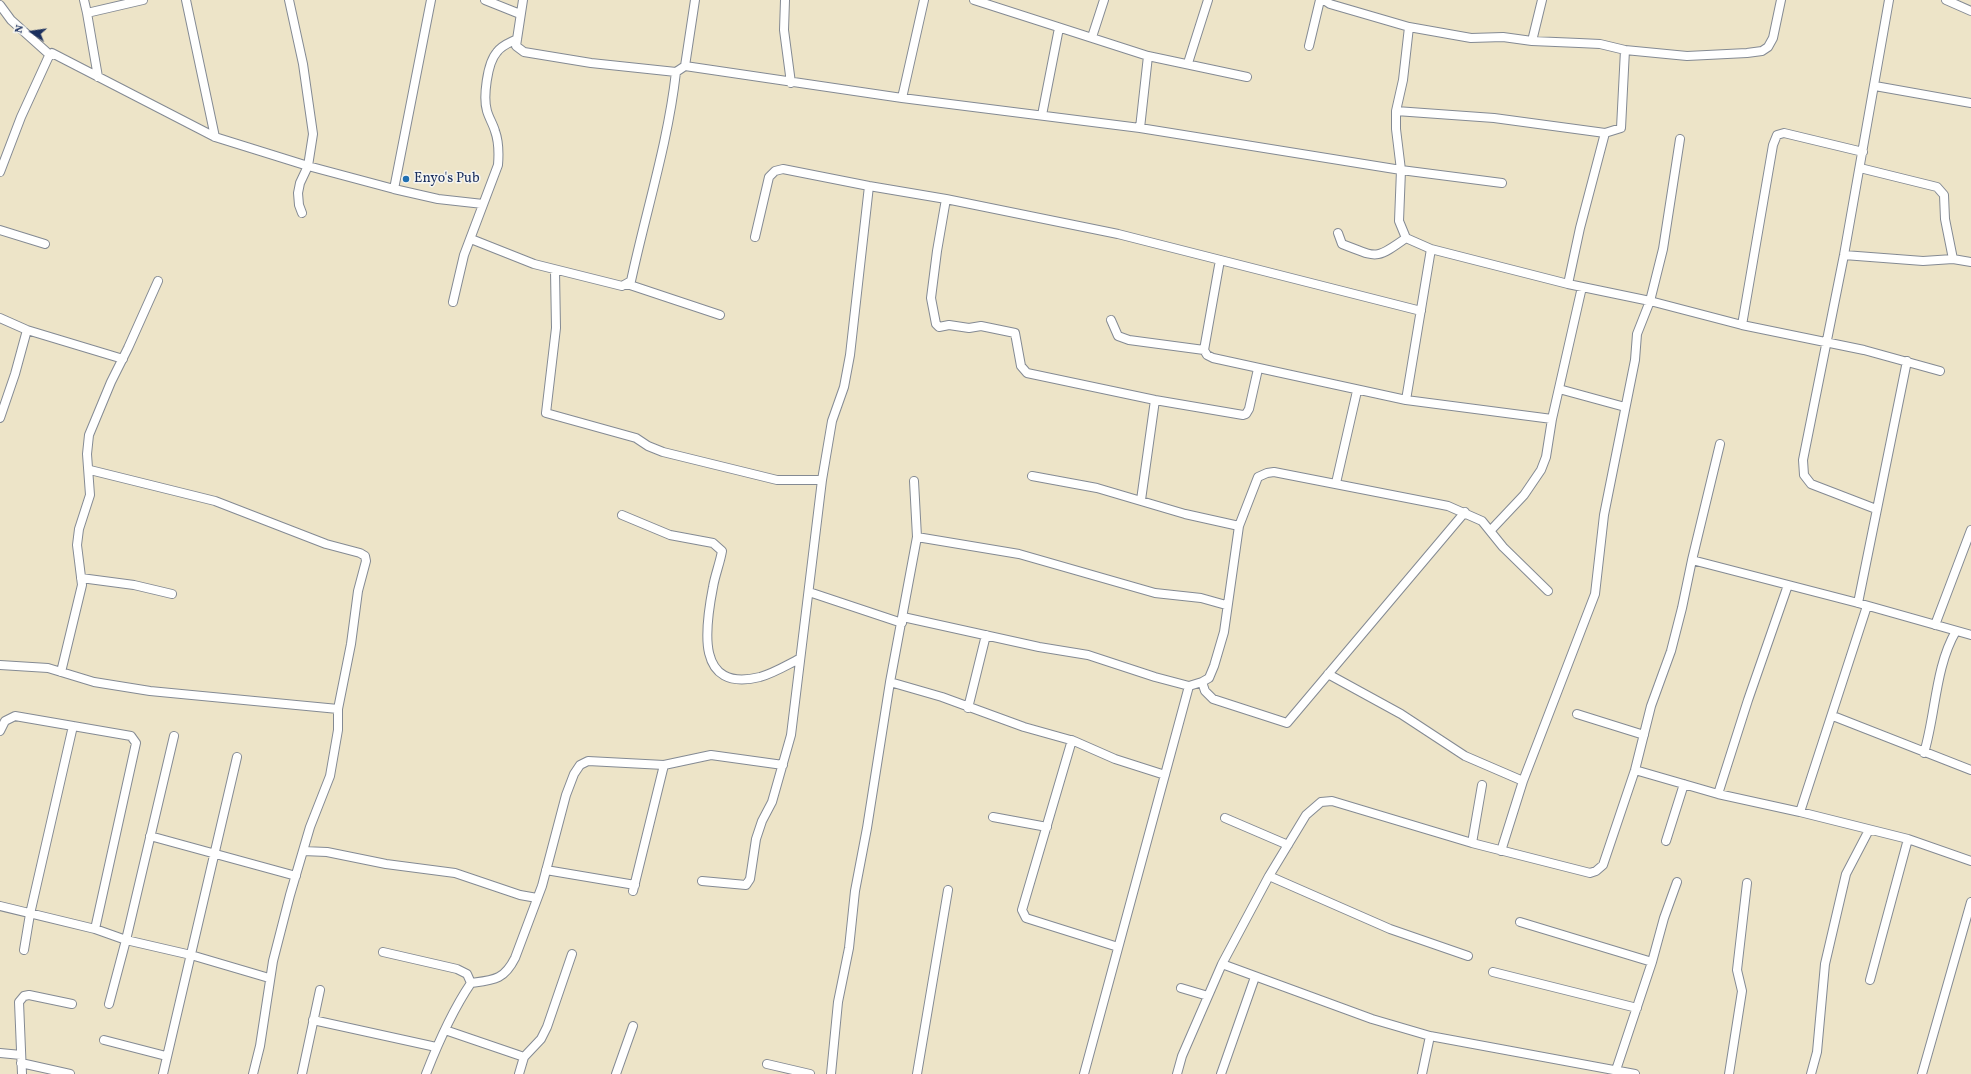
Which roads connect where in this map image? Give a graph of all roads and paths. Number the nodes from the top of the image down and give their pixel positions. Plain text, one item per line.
1 (84, 0) edge
2 (143, 0) edge
3 (186, 0) edge
4 (289, 0) edge
5 (431, 0) edge
6 (485, 0) edge
7 (523, 0) edge
8 (695, 0) edge
9 (785, 0) edge
10 (924, 0) edge
11 (974, 0) edge
12 (1104, 0) edge
13 (1208, 0) edge
14 (1320, 0) edge
15 (1324, 0) edge
16 (1542, 0) edge
17 (1781, 0) edge
18 (1889, 0) edge
19 (1946, 0) edge
20 (0, 5) edge
21 (1971, 11) edge
22 (87, 13) junction
23 (520, 14) junction
24 (1409, 27) junction
25 (1059, 28) junction
26 (1092, 37) junction
27 (517, 39) junction
28 (1532, 40) junction
29 (1309, 46) dead end
30 (1625, 50) junction
31 (50, 55) junction
32 (1148, 56) junction
33 (1188, 63) junction
34 (684, 66) junction
35 (676, 72) junction
36 (98, 77) junction
37 (1247, 77) dead end
38 (791, 83) junction
39 (1875, 86) junction
40 (902, 98) junction
41 (1971, 102) edge
42 (1396, 111) junction
43 (1042, 115) junction
44 (1140, 128) junction
45 (1605, 134) junction
46 (215, 137) junction
47 (1680, 139) dead end
48 (1862, 152) junction
49 (308, 166) junction
50 (1860, 168) junction
51 (1402, 170) junction
52 (0, 172) edge
53 (1502, 183) dead end
54 (869, 186) junction
55 (394, 189) junction
56 (946, 199) junction
57 (484, 204) junction
58 (302, 213) dead end
59 (0, 230) edge
60 (1338, 233) dead end
61 (755, 237) dead end
62 (1406, 238) junction
63 (471, 239) junction
64 (45, 244) dead end
65 (1431, 249) junction
66 (1844, 254) junction
67 (1952, 259) junction
68 (1220, 260) junction
69 (1971, 262) edge
70 (555, 270) junction
71 (158, 281) dead end
72 (627, 284) junction
73 (1568, 284) junction
74 (1582, 287) junction
75 (1650, 301) junction
76 (453, 302) dead end
77 (1421, 311) junction
78 (720, 315) dead end
79 (0, 318) edge
80 (1111, 320) dead end
81 (1742, 325) junction
82 (27, 330) junction
83 (1826, 341) junction
84 (1204, 350) junction
85 (123, 359) junction
86 (1907, 361) junction
87 (1258, 369) junction
88 (1940, 371) dead end
89 (1559, 389) junction
90 (1357, 391) junction
91 (1156, 400) junction
92 (1406, 400) junction
93 (1625, 407) junction
94 (0, 418) edge
95 (1552, 419) junction
96 (1720, 444) dead end
97 (90, 470) junction
98 (1032, 476) dead end
99 (822, 480) junction
100 (914, 480) dead end
101 (1336, 483) junction
102 (1141, 500) junction
103 (1876, 509) junction
104 (1465, 512) junction
105 (622, 515) dead end
106 (1239, 526) junction
107 (1491, 530) junction
108 (1971, 530) edge
109 (917, 537) junction
110 (1692, 560) junction
111 (81, 578) junction
112 (1788, 585) junction
113 (809, 592) junction
114 (1548, 592) dead end
115 (172, 594) dead end
116 (1858, 603) junction
117 (1226, 606) junction
118 (1867, 606) junction
119 (902, 620) junction
120 (1935, 625) junction
121 (1956, 631) junction
122 (986, 635) junction
123 (1971, 635) edge
124 (799, 659) junction
125 (0, 665) edge
126 (61, 672) junction
127 (1328, 674) junction
128 (890, 682) junction
129 (1202, 682) junction
130 (1189, 686) junction
131 (968, 708) junction
132 (338, 709) junction
133 (1577, 714) dead end
134 (1833, 716) junction
135 (73, 726) junction
136 (0, 731) edge
137 (1644, 735) junction
138 (174, 736) dead end
139 (1072, 740) junction
140 (1924, 753) junction
141 (236, 757) dead end
142 (664, 765) junction
143 (783, 765) junction
144 (1635, 770) junction
145 (1971, 770) edge
146 (1165, 775) junction
147 (1523, 781) junction
148 (1684, 784) junction
149 (1482, 785) dead end
150 (1718, 794) junction
151 (1800, 812) junction
152 (993, 817) dead end
153 (1225, 818) dead end
154 (1047, 827) junction
155 (1869, 830) junction
156 (150, 836) junction
157 (1908, 839) junction
158 (1666, 841) dead end
159 (1472, 843) junction
160 (1288, 846) junction
161 (303, 851) junction
162 (1502, 851) junction
163 (214, 854) junction
164 (1971, 861) edge
165 (546, 870) junction
166 (296, 876) junction
167 (1269, 876) junction
168 (702, 881) dead end
169 (1678, 882) dead end
170 (1747, 883) dead end
171 (948, 890) dead end
172 (537, 898) junction
173 (1971, 902) edge
174 (0, 906) edge
175 (30, 914) junction
176 (1520, 922) dead end
177 (95, 929) junction
178 (126, 940) junction
179 (1118, 947) junction
180 (24, 950) dead end
181 (383, 952) dead end
182 (572, 954) dead end
183 (191, 955) junction
184 (1468, 956) dead end
185 (1652, 962) junction
186 (1222, 964) junction
187 (1493, 972) dead end
188 (1254, 977) junction
189 (269, 978) junction
190 (1870, 980) dead end
191 (470, 983) junction
192 (1181, 988) dead end
193 (320, 990) dead end
194 (1208, 996) junction
195 (72, 1004) dead end
196 (109, 1004) dead end
197 (1637, 1008) junction
198 (313, 1020) junction
199 (633, 1026) dead end
200 (445, 1030) junction
201 (1430, 1036) junction
202 (104, 1040) dead end
203 (436, 1047) junction
204 (0, 1052) edge
205 (166, 1056) junction
206 (524, 1057) junction
207 (21, 1059) junction
208 (767, 1064) dead end
209 (1616, 1070) junction
210 (22, 1074) edge
211 (70, 1074) edge
212 (163, 1074) edge
213 (253, 1074) edge
214 (302, 1074) edge
215 (426, 1074) edge
216 (519, 1074) edge
217 (616, 1074) edge
218 (810, 1074) edge
219 (831, 1074) edge
220 (917, 1074) edge
221 (1084, 1074) edge
222 (1177, 1074) edge
223 (1221, 1074) edge
224 (1422, 1074) edge
225 (1635, 1074) edge
226 (1729, 1074) edge
227 (1811, 1074) edge
228 (1922, 1074) edge

1 - 22 street
2 - 22 street
3 - 46 street
4 - 49 street
5 - 55 street
6 - 23 street
7 - 23 street
8 - 34 street
9 - 38 street
10 - 40 street
11 - 25 street
12 - 26 street
13 - 33 street
14 - 29 street
15 - 24 street
16 - 28 street
17 - 30 street
18 - 39 street
19 - 21 street
20 - 31 street
22 - 36 street
23 - 27 street
24 - 28 street
24 - 42 street
25 - 26 street
25 - 43 street
26 - 32 street
27 - 35 street
27 - 57 street
28 - 30 street
30 - 45 street
31 - 36 street
31 - 52 street
32 - 33 street
32 - 44 street
33 - 37 street
34 - 35 street
34 - 38 street
35 - 72 street
36 - 46 street
38 - 40 street
39 - 41 street
39 - 48 street
40 - 43 street
42 - 45 street
42 - 51 street
43 - 44 street
44 - 51 street
45 - 73 street
46 - 49 street
47 - 75 street
48 - 50 street
48 - 81 street
49 - 55 street
49 - 58 street
50 - 66 street
50 - 67 street
51 - 53 street
51 - 62 street
54 - 56 street
54 - 61 street
54 - 99 street
55 - 57 street
56 - 68 street
56 - 91 street
57 - 63 street
59 - 64 street
60 - 62 street
62 - 65 street
63 - 70 street
63 - 76 street
65 - 73 street
65 - 77 street
66 - 67 street
66 - 83 street
67 - 69 street
68 - 77 street
68 - 84 street
70 - 72 street
70 - 99 street
71 - 85 street
72 - 78 street
73 - 74 street
74 - 75 street
74 - 89 street
75 - 81 street
75 - 93 street
77 - 92 street
79 - 82 street
80 - 84 street
81 - 83 street
82 - 85 street
82 - 94 street
83 - 86 street
83 - 103 street
84 - 87 street
85 - 97 street
86 - 88 street
86 - 103 street
87 - 90 street
87 - 91 street
89 - 93 street
89 - 95 street
90 - 92 street
90 - 101 street
91 - 102 street
92 - 95 street
93 - 147 street
95 - 107 street
96 - 110 street
97 - 111 street
97 - 132 street
98 - 102 street
99 - 113 street
100 - 109 street
101 - 104 street
101 - 106 street
102 - 106 street
103 - 116 street
104 - 107 street
104 - 127 street
105 - 124 street
106 - 117 street
107 - 114 street
108 - 120 street
109 - 117 street
109 - 119 street
110 - 112 street
110 - 137 street
111 - 115 street
111 - 126 street
112 - 116 street
112 - 150 street
113 - 119 street
113 - 124 street
116 - 118 street
117 - 129 street
118 - 120 street
118 - 134 street
119 - 122 street
119 - 128 street
120 - 121 street
121 - 123 street
121 - 140 street
122 - 130 street
122 - 131 street
124 - 143 street
125 - 126 street
126 - 132 street
127 - 129 street
127 - 147 street
128 - 131 street
128 - 219 street
129 - 130 street
130 - 146 street
131 - 139 street
132 - 161 street
133 - 137 street
134 - 140 street
134 - 151 street
135 - 136 street
135 - 175 street
135 - 177 street
137 - 144 street
138 - 156 street
139 - 146 street
139 - 154 street
140 - 145 street
141 - 163 street
142 - 143 street
142 - 165 street
142 - 165 street
143 - 168 street
144 - 148 street
144 - 162 street
146 - 179 street
147 - 162 street
148 - 150 street
148 - 158 street
149 - 159 street
150 - 151 street
151 - 155 street
152 - 154 street
153 - 160 street
154 - 179 street
155 - 157 street
155 - 227 street
156 - 163 street
156 - 178 street
157 - 164 street
157 - 190 street
159 - 160 street
159 - 162 street
160 - 167 street
161 - 166 street
161 - 172 street
163 - 166 street
163 - 183 street
165 - 172 street
166 - 189 street
167 - 184 street
167 - 186 street
169 - 185 street
170 - 226 street
171 - 220 street
172 - 191 street
173 - 228 street
174 - 175 street
175 - 177 street
175 - 180 street
176 - 185 street
177 - 178 street
178 - 183 street
178 - 196 street
179 - 221 street
181 - 191 street
182 - 206 street
183 - 189 street
183 - 205 street
185 - 197 street
186 - 188 street
186 - 194 street
187 - 197 street
188 - 201 street
188 - 223 street
189 - 213 street
191 - 200 street
192 - 194 street
193 - 198 street
194 - 222 street
195 - 207 street
197 - 209 street
198 - 203 street
198 - 214 street
199 - 217 street
200 - 203 street
200 - 206 street
201 - 209 street
201 - 224 street
202 - 205 street
203 - 215 street
204 - 207 street
205 - 212 street
206 - 216 street
207 - 210 street
207 - 211 street
208 - 218 street
209 - 225 street

